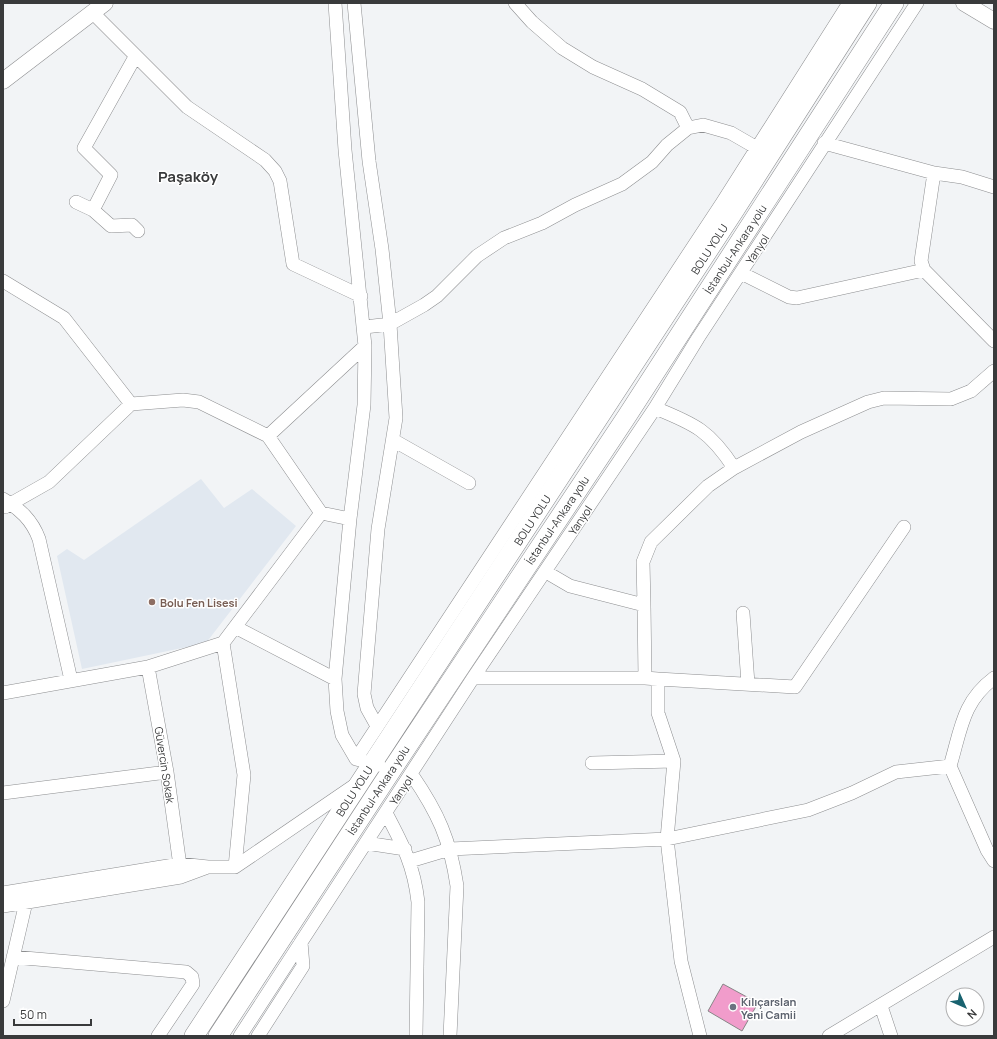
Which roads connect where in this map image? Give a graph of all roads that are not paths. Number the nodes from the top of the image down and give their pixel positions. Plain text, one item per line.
1 (335, 3) edge
2 (354, 3) edge
3 (515, 3) edge
4 (849, 3) edge
5 (868, 3) edge
6 (894, 3) edge
7 (917, 3) edge
8 (964, 3) edge
9 (95, 6) edge
10 (994, 21) edge
11 (135, 57) junction
12 (3, 67) edge
13 (3, 80) edge
14 (688, 128) junction
15 (824, 143) junction
16 (757, 148) junction
17 (934, 173) junction
18 (994, 187) edge
19 (76, 202) dead end
20 (728, 207) junction
21 (93, 210) junction
22 (138, 231) dead end
23 (924, 270) junction
24 (740, 273) junction
25 (3, 281) edge
26 (361, 296) junction
27 (390, 324) junction
28 (365, 327) junction
29 (698, 338) junction
30 (994, 341) edge
31 (365, 346) junction
32 (994, 370) edge
33 (980, 384) junction
34 (994, 384) edge
35 (132, 404) junction
36 (655, 408) junction
37 (627, 416) junction
38 (268, 436) junction
39 (393, 440) junction
40 (734, 468) junction
41 (469, 483) dead end
42 (6, 504) edge
43 (321, 513) junction
44 (350, 519) junction
45 (904, 527) dead end
46 (546, 572) junction
47 (644, 605) junction
48 (743, 613) dead end
49 (235, 627) junction
50 (223, 643) junction
51 (148, 667) junction
52 (473, 678) junction
53 (994, 678) edge
54 (335, 679) junction
55 (652, 679) junction
56 (71, 680) junction
57 (748, 684) junction
58 (3, 693) edge
59 (377, 726) junction
60 (356, 759) junction
61 (674, 762) junction
62 (592, 763) dead end
63 (382, 766) junction
64 (950, 766) junction
65 (167, 772) junction
66 (412, 775) junction
67 (3, 793) edge
68 (386, 813) junction
69 (667, 840) junction
70 (366, 843) junction
71 (450, 850) junction
72 (992, 853) edge
73 (407, 855) junction
74 (235, 867) junction
75 (181, 870) junction
76 (3, 893) edge
77 (26, 902) junction
78 (3, 906) edge
79 (994, 937) edge
80 (301, 942) junction
81 (13, 957) junction
82 (3, 1001) edge
83 (881, 1006) junction
84 (158, 1036) edge
85 (184, 1036) edge
86 (194, 1036) edge
87 (218, 1036) edge
88 (240, 1036) edge
89 (258, 1036) edge
90 (416, 1036) edge
91 (450, 1036) edge
92 (700, 1036) edge
93 (829, 1036) edge
94 (891, 1036) edge

1 - 26 street
2 - 27 street
3 - 14 street
4 - 16 street
5 - 20 highway, BOLU YOLU
6 - 37 highway, İstanbul-Ankara yolu
7 - 15 street, Yanyol
8 - 10 main road
9 - 11 street
9 - 12 main road
9 - 13 main road
11 - 21 street
11 - 26 street
14 - 16 street
14 - 27 street
15 - 17 street
15 - 24 street, Yanyol
16 - 20 street
17 - 18 street
17 - 23 street
19 - 21 street
20 - 59 street
20 - 86 highway, BOLU YOLU
21 - 22 street
23 - 24 street
23 - 30 street
24 - 29 street, Yanyol
25 - 35 street
26 - 28 street
27 - 28 street
27 - 39 street
28 - 31 street
29 - 36 street, Yanyol
29 - 37 street
31 - 38 street
31 - 44 street
32 - 33 street
33 - 34 street
33 - 40 street
35 - 38 street
35 - 42 street
36 - 40 street
36 - 46 street, Yanyol
37 - 87 highway, İstanbul-Ankara yolu
38 - 43 street
39 - 41 street
39 - 59 street
40 - 47 street
42 - 56 street
43 - 44 street
43 - 49 street
44 - 54 street
45 - 57 street
46 - 47 street
46 - 52 street, Yanyol
47 - 55 street
48 - 57 street
49 - 50 street
49 - 54 street
50 - 51 street
50 - 74 street
51 - 56 street
51 - 65 street, Güvercin Sokak
52 - 55 street
52 - 66 street, Yanyol
53 - 64 street
54 - 60 street
55 - 57 street
55 - 61 street
56 - 58 street
59 - 60 street
60 - 63 street
61 - 62 street
61 - 69 street
63 - 74 street
63 - 85 street
64 - 69 street
64 - 72 street
65 - 67 street
65 - 75 street, Güvercin Sokak
66 - 68 street, Yanyol
66 - 71 street
68 - 70 street, Yanyol
68 - 73 street
69 - 71 street
69 - 92 street
70 - 73 street
70 - 80 street, Yanyol
71 - 73 street
71 - 91 street
73 - 90 street
74 - 75 street
75 - 76 street
75 - 77 street
77 - 78 street
77 - 81 street
79 - 83 street
80 - 88 street, Yanyol
80 - 89 street
81 - 82 street
81 - 84 street
83 - 93 street
83 - 94 street

